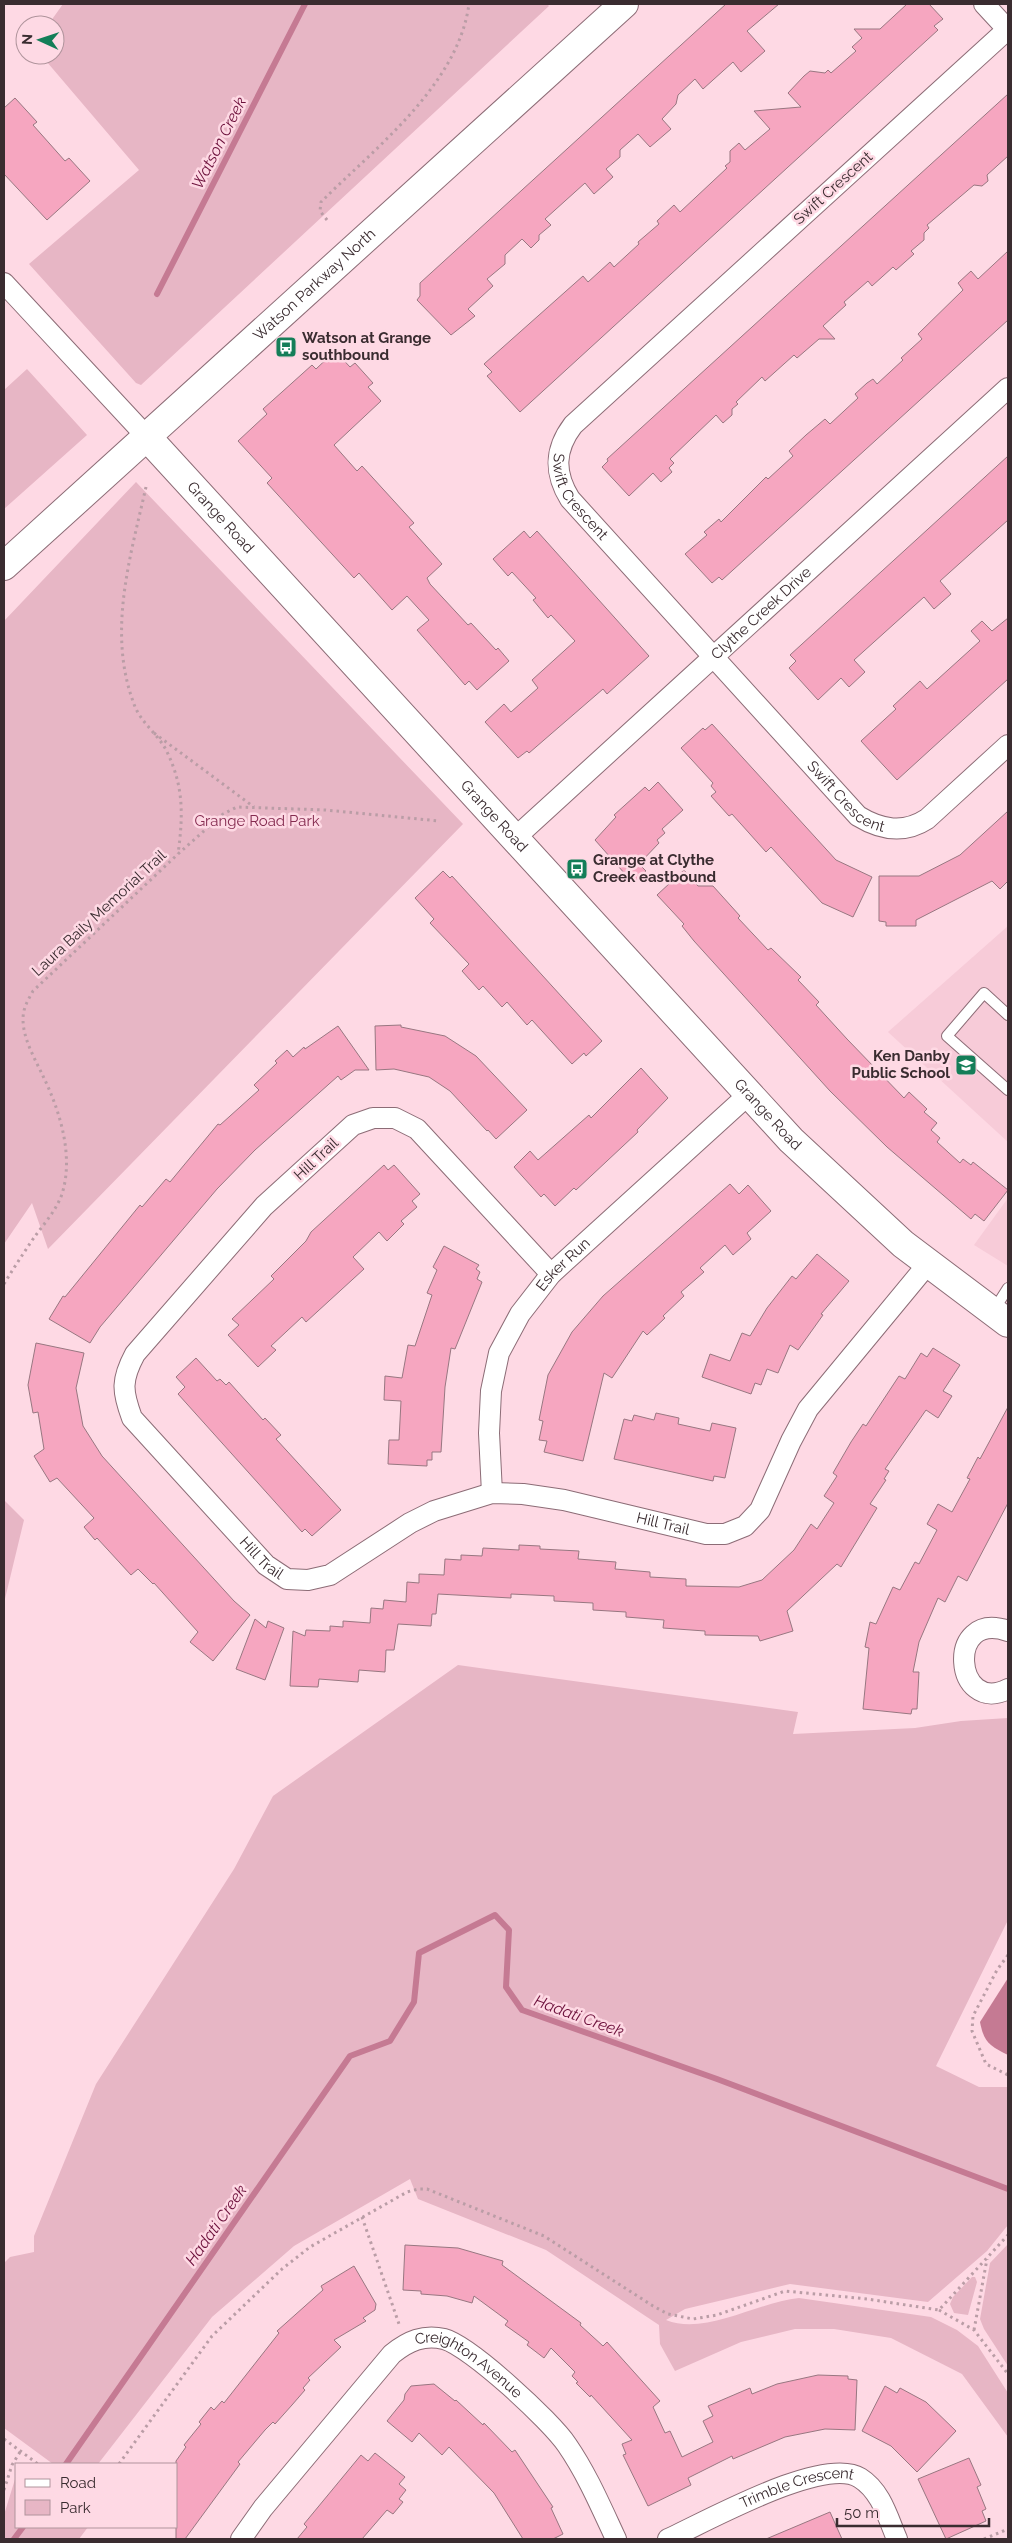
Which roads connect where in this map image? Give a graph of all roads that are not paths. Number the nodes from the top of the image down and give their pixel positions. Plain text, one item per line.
1 (984, 4) edge
2 (613, 10) edge
3 (1008, 30) edge
4 (4, 283) edge
5 (1008, 388) edge
6 (147, 437) junction
7 (4, 566) edge
8 (713, 656) junction
9 (1008, 745) edge
10 (516, 837) junction
11 (1008, 1015) edge
12 (1008, 1090) edge
13 (748, 1095) junction
14 (927, 1265) junction
15 (551, 1274) junction
16 (1008, 1288) edge
17 (1000, 1318) edge
18 (492, 1493) junction
19 (1008, 1631) edge
20 (1008, 1689) edge
21 (241, 2539) edge
22 (616, 2539) edge
23 (668, 2539) edge
24 (897, 2539) edge

1 - 3 street
2 - 6 street, Watson Parkway North
3 - 8 street, Swift Crescent
4 - 6 street, Grange Road
5 - 8 street, Clythe Creek Drive
6 - 7 street, Watson Parkway North
6 - 10 street, Grange Road
8 - 9 street, Swift Crescent
8 - 10 street, Clythe Creek Drive
10 - 13 street, Grange Road
11 - 12 lane
13 - 14 street, Grange Road
13 - 15 street, Esker Run
14 - 17 street, Grange Road
14 - 18 street, Hill Trail
15 - 18 street, Esker Run
15 - 18 street, Hill Trail
16 - 17 lane
19 - 20 street
21 - 22 street, Creighton Avenue
23 - 24 street, Trimble Crescent

